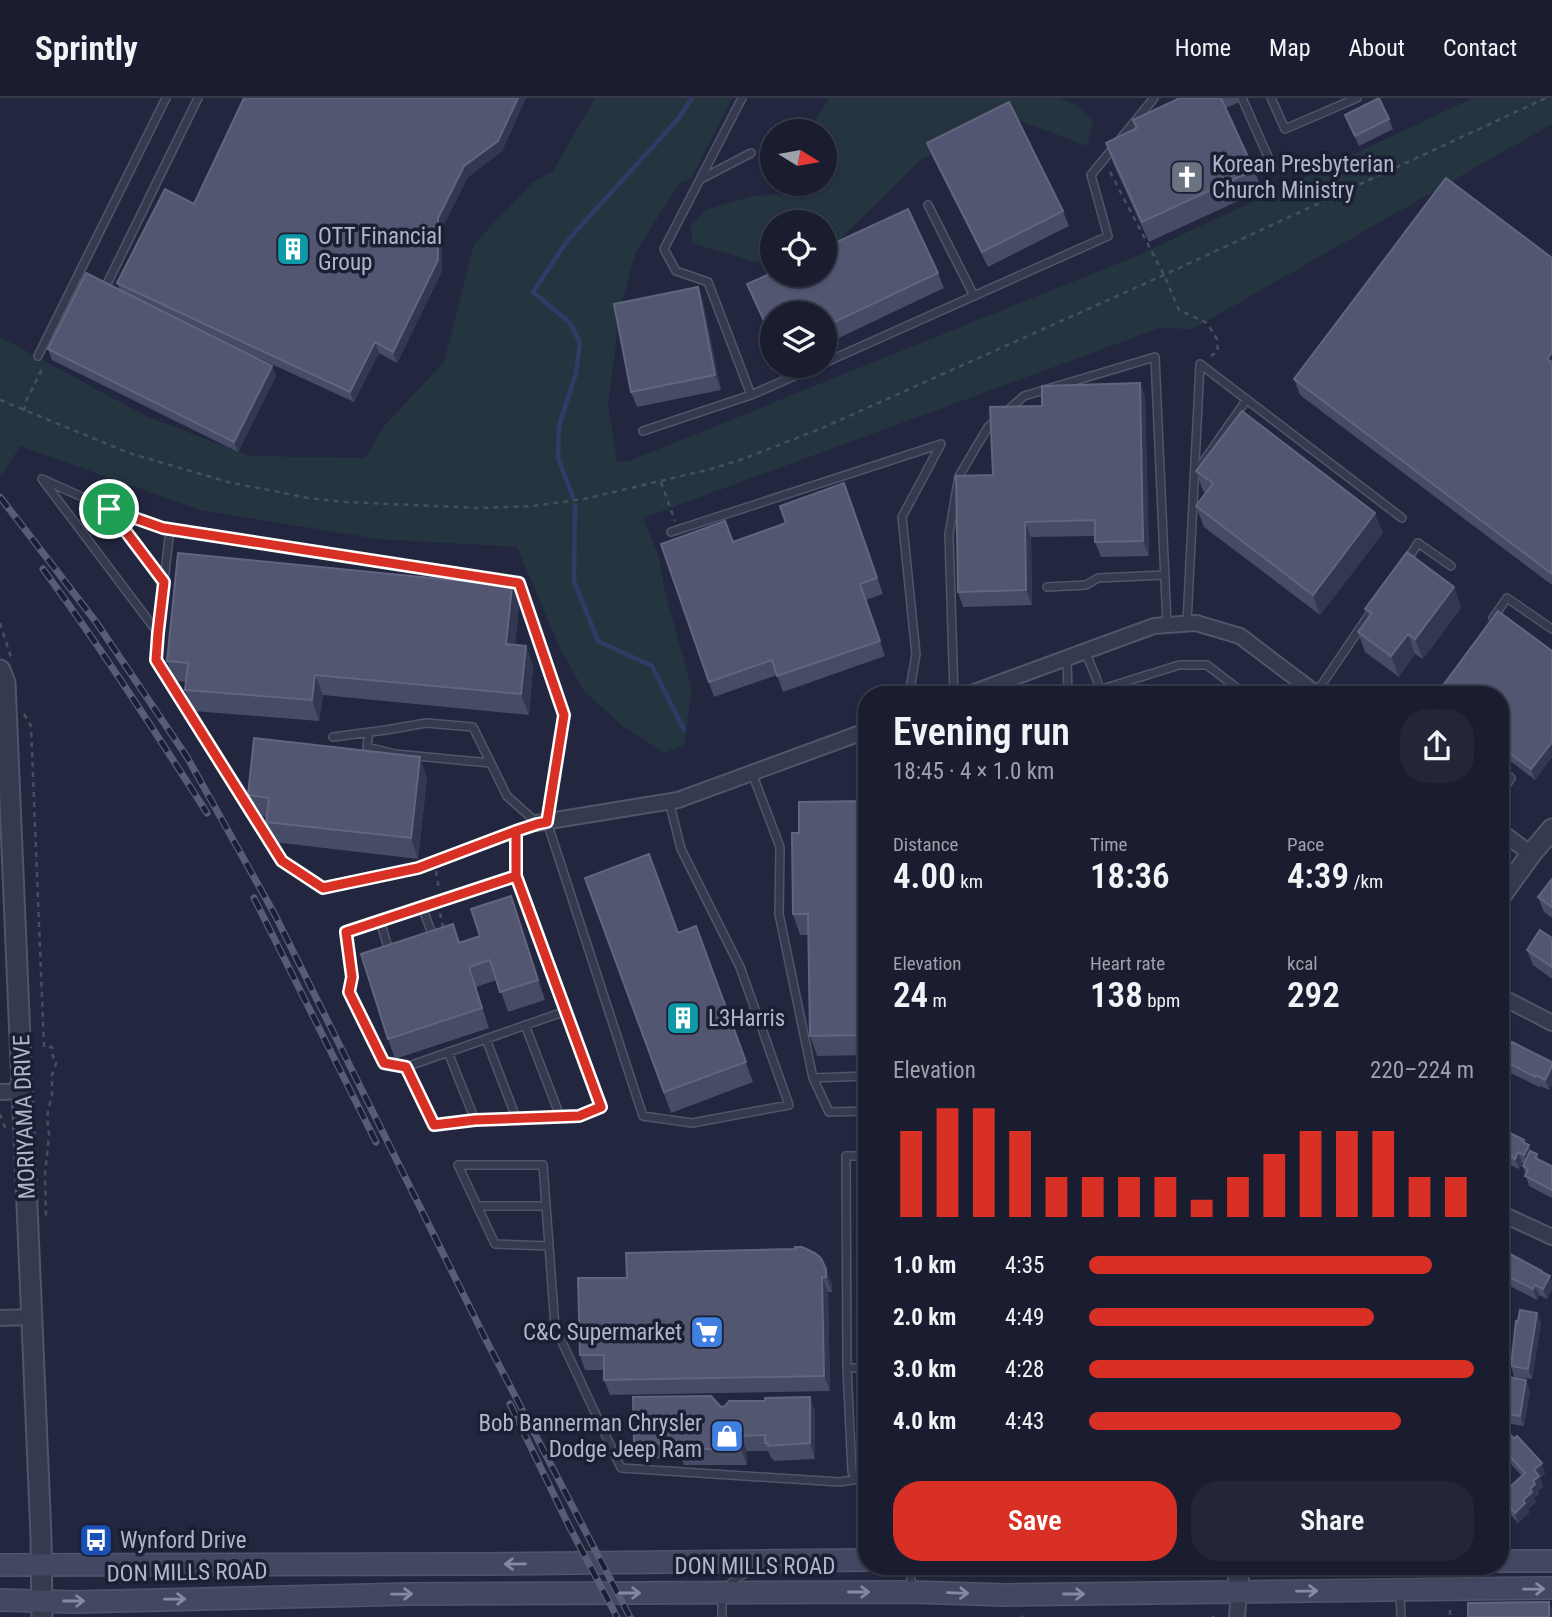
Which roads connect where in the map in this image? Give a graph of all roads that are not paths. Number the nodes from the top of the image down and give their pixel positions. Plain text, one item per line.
1 (166, 98) edge
2 (198, 98) edge
3 (742, 98) edge
4 (1154, 98) edge
5 (1242, 98) edge
6 (1271, 98) edge
7 (1357, 98) edge
8 (751, 153) dead end
9 (1273, 168) dead end
10 (700, 179) junction
11 (928, 205) dead end
12 (974, 296) junction
13 (99, 302) edge
14 (38, 356) dead end
15 (837, 357) edge
16 (790, 378) edge
17 (751, 395) junction
18 (1247, 400) junction
19 (643, 431) dead end
20 (1194, 474) junction
21 (109, 509) junction
22 (1402, 518) dead end
23 (170, 529) junction
24 (675, 531) road end
25 (1403, 566) edge
26 (1451, 566) dead end
27 (1165, 575) junction
28 (164, 582) junction
29 (1047, 587) dead end
30 (1379, 601) edge
31 (1492, 620) edge
32 (1187, 624) junction
33 (1167, 625) junction
34 (1552, 629) edge
35 (158, 633) junction
36 (1085, 651) junction
37 (1067, 658) junction
38 (5, 675) edge
39 (911, 686) edge
40 (954, 686) edge
41 (991, 686) edge
42 (1068, 686) edge
43 (1098, 686) edge
44 (1118, 686) edge
45 (1234, 686) edge
46 (1306, 686) edge
47 (1322, 686) edge
48 (369, 732) junction
49 (858, 734) edge
50 (333, 737) dead end
51 (490, 763) junction
52 (752, 773) junction
53 (669, 801) junction
54 (542, 823) junction
55 (1552, 829) edge
56 (516, 831) junction
57 (1509, 838) edge
58 (1531, 854) junction
59 (516, 876) junction
60 (1509, 885) edge
61 (422, 907) junction
62 (380, 920) junction
63 (434, 940) edge
64 (390, 955) edge
65 (1509, 1001) edge
66 (566, 1011) junction
67 (1552, 1023) edge
68 (524, 1025) junction
69 (486, 1039) junction
70 (448, 1052) junction
71 (406, 1067) junction
72 (858, 1076) edge
73 (813, 1077) junction
74 (23, 1091) junction
75 (0, 1092) edge
76 (858, 1111) edge
77 (560, 1116) junction
78 (475, 1120) junction
79 (517, 1120) junction
80 (858, 1156) edge
81 (477, 1206) junction
82 (546, 1206) junction
83 (1509, 1217) edge
84 (1552, 1237) edge
85 (549, 1246) junction
86 (32, 1317) junction
87 (0, 1318) edge
88 (847, 1368) junction
89 (858, 1368) edge
90 (858, 1479) joint
91 (770, 1560) junction
92 (858, 1560) edge
93 (1509, 1561) edge
94 (1552, 1561) edge
95 (0, 1564) edge
96 (41, 1564) junction
97 (911, 1575) edge
98 (1238, 1575) edge
99 (1552, 1588) edge
100 (1400, 1590) junction
101 (722, 1592) junction
102 (911, 1592) junction
103 (1239, 1592) junction
104 (0, 1600) edge
105 (42, 1609) edge
106 (722, 1617) edge
107 (1237, 1617) edge
108 (1401, 1617) edge

1 - 14 lane
2 - 13 lane
3 - 10 lane
4 - 12 lane
5 - 9 lane
6 - 7 lane
8 - 10 lane
10 - 17 lane
11 - 12 lane
12 - 15 lane
16 - 17 lane
17 - 19 lane
18 - 20 lane
18 - 20 lane
18 - 22 lane
20 - 32 lane
21 - 23 lane
21 - 28 lane
21 - 35 lane
23 - 28 lane
23 - 54 lane
24 - 39 lane
25 - 26 lane
27 - 29 lane
27 - 33 lane
27 - 40 lane
28 - 35 lane
30 - 47 lane
31 - 34 lane
32 - 33 street
32 - 46 street
33 - 36 street
35 - 56 lane
36 - 37 street
36 - 43 lane
37 - 41 street
37 - 42 lane
38 - 74 street, MORIYAMA DRIVE
44 - 45 lane
48 - 50 lane
48 - 51 lane
48 - 51 lane
49 - 52 street
51 - 54 lane
52 - 53 street
52 - 73 lane
53 - 54 street
53 - 54 lane
54 - 56 lane
55 - 58 street
56 - 59 lane
57 - 58 street
58 - 60 street
59 - 61 lane
59 - 66 lane
61 - 62 lane
61 - 63 lane
62 - 64 lane
62 - 71 lane
65 - 67 street
66 - 68 lane
66 - 77 lane
68 - 69 lane
68 - 77 lane
69 - 70 lane
69 - 79 lane
70 - 71 lane
70 - 78 lane
71 - 78 lane
72 - 73 lane
73 - 76 lane
74 - 75 street
74 - 86 street, MORIYAMA DRIVE
77 - 79 lane
78 - 79 lane
80 - 88 lane
81 - 82 lane
81 - 82 lane
81 - 85 lane
82 - 85 lane
83 - 84 street
85 - 90 lane
86 - 87 street
86 - 96 street, MORIYAMA DRIVE
88 - 89 lane
88 - 90 lane
91 - 92 main road, DON MILLS ROAD
91 -> 96 main road, DON MILLS ROAD
91 - 101 lane
93 - 94 main road
95 - 96 main road, DON MILLS ROAD
96 - 105 street
97 - 102 lane
98 - 103 street
100 -> 99 main road, DON MILLS ROAD
103 -> 100 main road, DON MILLS ROAD
100 - 108 lane
101 -> 102 main road, DON MILLS ROAD
105 -> 101 main road, DON MILLS ROAD
101 - 106 lane
102 -> 103 main road, DON MILLS ROAD
103 - 107 street
104 - 105 main road, DON MILLS ROAD

